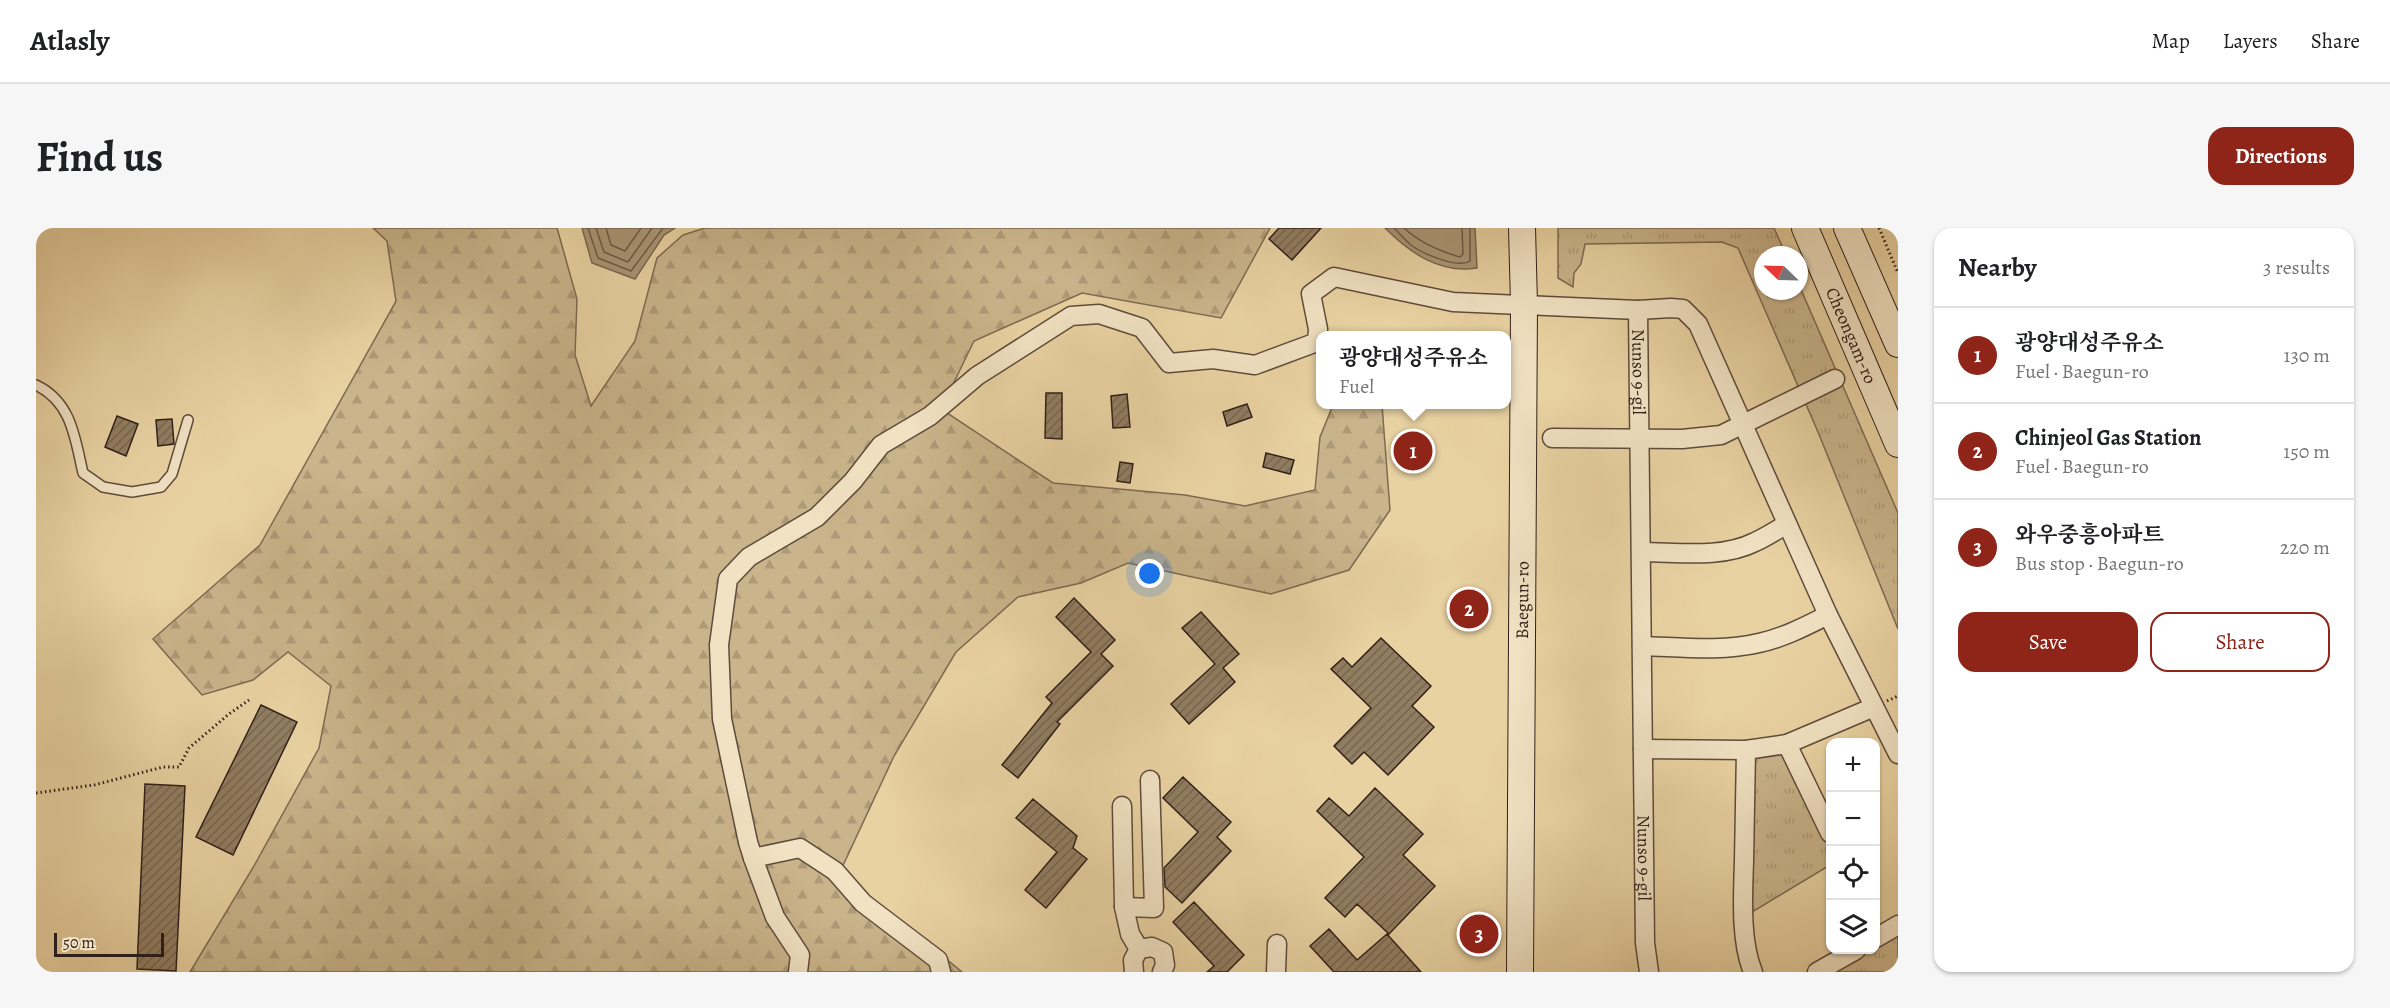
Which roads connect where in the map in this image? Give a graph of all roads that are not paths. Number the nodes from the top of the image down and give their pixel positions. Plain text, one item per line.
1 (1522, 228) edge
2 (1805, 228) edge
3 (1847, 228) edge
4 (1524, 304) junction
5 (1638, 310) junction
6 (1318, 331) edge
7 (1316, 342) edge
8 (1898, 344) edge
9 (1835, 379) dead end
10 (36, 385) edge
11 (188, 420) dead end
12 (1743, 424) junction
13 (1552, 438) dead end
14 (1639, 439) junction
15 (1898, 444) edge
16 (1787, 524) junction
17 (1641, 552) junction
18 (1828, 615) junction
19 (1641, 646) junction
20 (1874, 706) junction
21 (1787, 744) junction
22 (1643, 749) junction
23 (1746, 750) junction
24 (1898, 754) edge
25 (1150, 780) dead end
26 (1122, 806) dead end
27 (1826, 825) edge
28 (753, 858) junction
29 (1124, 907) junction
30 (1898, 925) edge
31 (1880, 931) edge
32 (1277, 944) dead end
33 (1139, 949) junction
34 (1849, 954) edge
35 (798, 972) edge
36 (941, 972) edge
37 (1134, 972) edge
38 (1162, 972) edge
39 (1276, 972) edge
40 (1520, 972) edge
41 (1649, 972) edge
42 (1753, 972) edge
43 (1817, 972) edge

1 - 4 main road, Baegun-ro
2 - 15 main road, Cheongam-ro
3 - 8 main road
4 - 5 street
4 - 6 street
4 - 40 main road, Baegun-ro
5 - 12 street, Nunso 9-gil
5 - 14 street, Nunso 9-gil
7 - 28 street
9 - 12 street
10 - 11 lane
12 - 14 street
12 - 16 street, Nunso 9-gil
13 - 14 street
14 - 17 street, Nunso 9-gil
16 - 17 street
16 - 18 street, Nunso 9-gil
17 - 19 street, Nunso 9-gil
18 - 19 street
18 - 20 street, Nunso 9-gil
19 - 22 street, Nunso 9-gil
20 - 21 street
20 - 24 street, Nunso 9-gil
21 - 23 street
21 - 27 street
22 - 23 street
22 - 41 street, Nunso 9-gil
23 - 42 street
25 - 29 street
26 - 29 street
28 - 35 street
28 - 36 street
29 - 33 street
30 - 31 street
32 - 39 street
33 - 37 street
33 - 38 street
34 - 43 street

